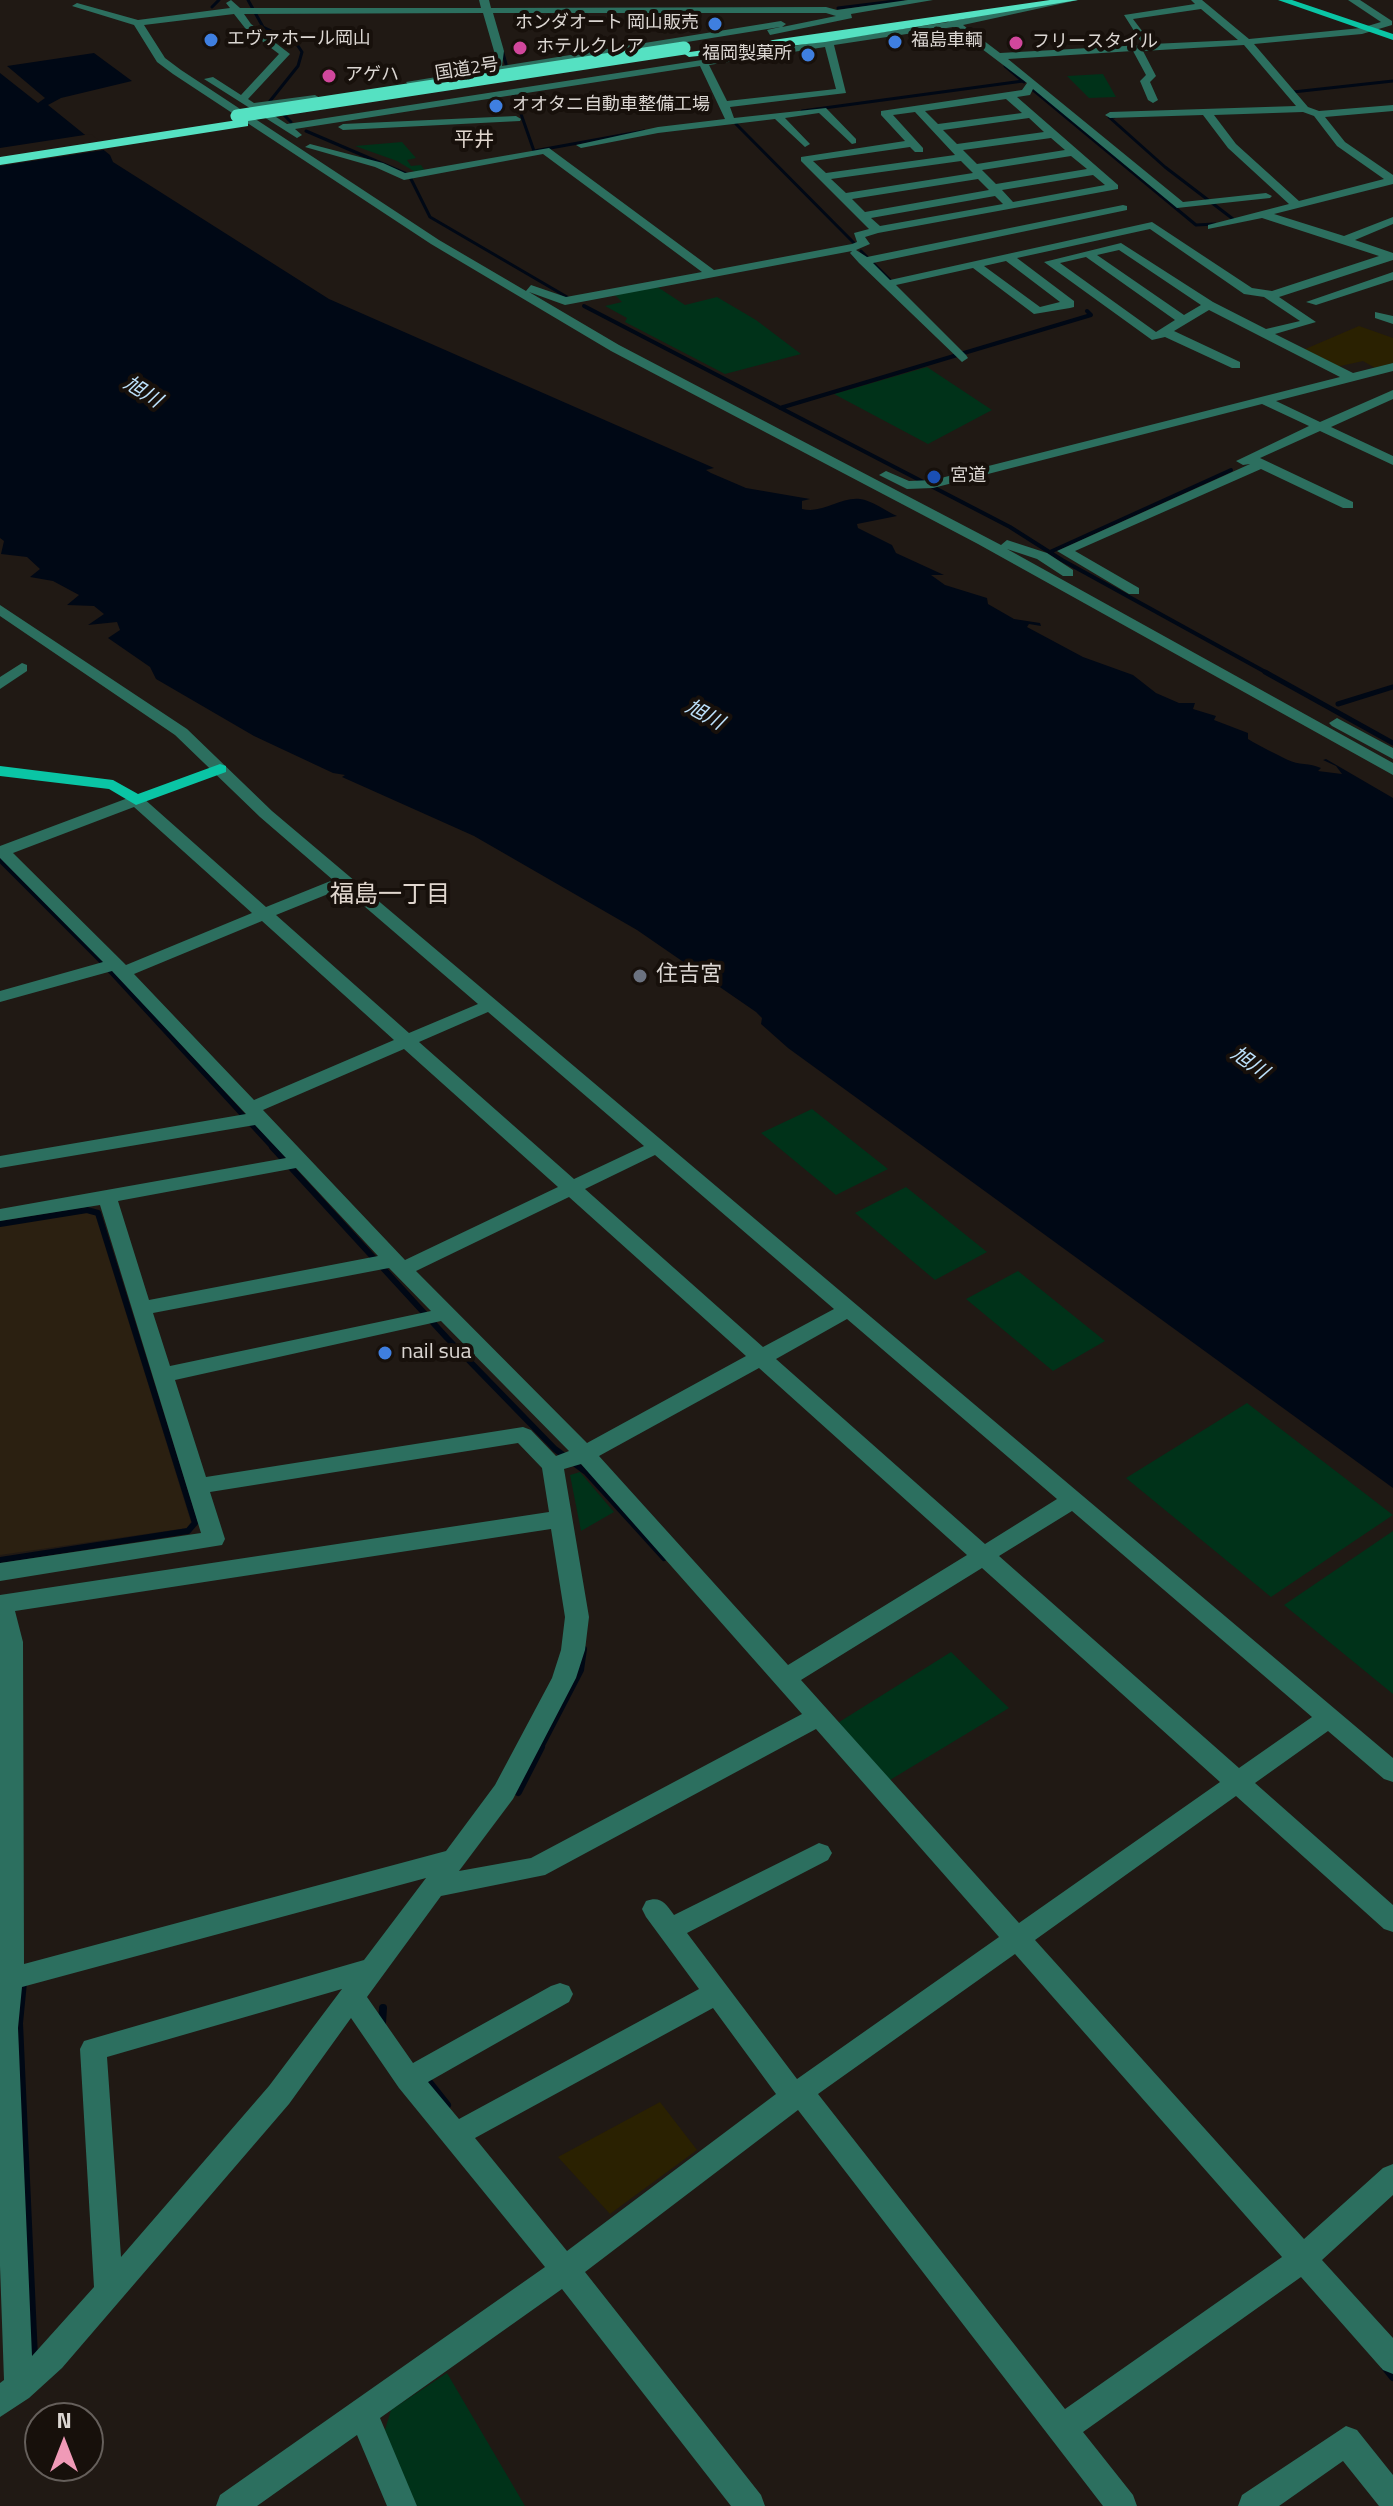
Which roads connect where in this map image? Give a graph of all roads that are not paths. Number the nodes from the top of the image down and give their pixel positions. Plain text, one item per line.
1 (66, 0) edge
2 (229, 0) edge
3 (1004, 0) edge
4 (1035, 0) edge
5 (1073, 0) edge
6 (1283, 0) edge
7 (1306, 0) edge
8 (1353, 0) edge
9 (81, 3) edge
10 (1199, 3) edge
11 (941, 4) dead end
12 (394, 5) edge
13 (486, 5) edge
14 (539, 5) edge
15 (567, 5) edge
16 (617, 5) edge
17 (665, 5) edge
18 (692, 5) edge
19 (251, 9) edge
20 (841, 12) junction
21 (938, 14) edge
22 (133, 22) junction
23 (1381, 26) junction
24 (115, 29) dead end
25 (1369, 29) junction
26 (1393, 30) edge
27 (770, 32) junction
28 (1393, 37) edge
29 (1246, 41) junction
30 (829, 43) junction
31 (141, 44) dead end
32 (1146, 48) junction
33 (687, 50) junction
34 (154, 52) junction
35 (999, 56) junction
36 (561, 60) junction
37 (703, 62) junction
38 (497, 69) junction
39 (582, 79) junction
40 (1032, 83) junction
41 (504, 92) junction
42 (1009, 96) junction
43 (243, 98) junction
44 (1153, 100) dead end
45 (722, 105) junction
46 (255, 106) junction
47 (1393, 108) edge
48 (917, 109) junction
49 (1304, 109) junction
50 (1208, 114) junction
51 (1318, 114) junction
52 (1031, 115) junction
53 (1110, 115) dead end
54 (778, 116) junction
55 (516, 119) junction
56 (731, 121) junction
57 (289, 128) junction
58 (935, 128) junction
59 (1053, 134) junction
60 (852, 141) dead end
61 (525, 142) junction
62 (912, 143) junction
63 (805, 144) dead end
64 (581, 145) dead end
65 (310, 147) junction
66 (959, 152) junction
67 (1074, 152) junction
68 (0, 153) edge
69 (0, 161) edge
70 (930, 162) junction
71 (1096, 171) junction
72 (977, 172) junction
73 (823, 177) junction
74 (1390, 180) edge
75 (1145, 181) junction
76 (1114, 187) junction
77 (996, 190) junction
78 (361, 193) junction
79 (1266, 196) dead end
80 (843, 197) junction
81 (1295, 204) junction
82 (1011, 206) junction
83 (1123, 208) dead end
84 (1263, 214) junction
85 (863, 216) junction
86 (1393, 220) edge
87 (1063, 221) junction
88 (1212, 227) dead end
89 (877, 230) junction
90 (1100, 236) junction
91 (1345, 240) junction
92 (1121, 246) junction
93 (850, 247) junction
94 (1087, 253) junction
95 (1008, 257) junction
96 (1392, 257) edge
97 (867, 260) junction
98 (976, 265) junction
99 (711, 273) junction
100 (1393, 276) edge
101 (501, 281) junction
102 (886, 284) junction
103 (1267, 294) junction
104 (565, 301) junction
105 (1312, 302) dead end
106 (1209, 305) junction
107 (1379, 315) dead end
108 (1393, 320) edge
109 (1184, 321) junction
110 (1165, 332) junction
111 (1265, 333) junction
112 (615, 348) junction
113 (959, 356) dead end
114 (1236, 365) dead end
115 (1393, 367) edge
116 (1350, 377) junction
117 (1393, 394) edge
118 (1264, 400) junction
119 (1320, 427) junction
120 (806, 446) junction
121 (1255, 461) junction
122 (1393, 461) edge
123 (1227, 468) dead end
124 (916, 482) junction
125 (1348, 505) dead end
126 (985, 539) junction
127 (1056, 555) junction
128 (1134, 591) dead end
129 (0, 609) edge
130 (22, 668) dead end
131 (0, 684) edge
132 (1393, 754) edge
133 (220, 769) junction
134 (1393, 770) edge
135 (0, 771) edge
136 (136, 800) junction
137 (1, 850) edge
138 (10, 871) edge
139 (345, 881) junction
140 (265, 912) junction
141 (113, 968) junction
142 (0, 997) edge
143 (492, 1004) junction
144 (408, 1042) junction
145 (253, 1118) junction
146 (659, 1146) junction
147 (0, 1162) edge
148 (294, 1163) junction
149 (572, 1189) junction
150 (107, 1197) junction
151 (0, 1215) edge
152 (390, 1264) junction
153 (142, 1308) junction
154 (850, 1309) junction
155 (432, 1318) dead end
156 (763, 1357) junction
157 (163, 1375) junction
158 (567, 1460) junction
159 (199, 1486) junction
160 (1073, 1500) junction
161 (560, 1519) junction
162 (982, 1555) junction
163 (0, 1572) edge
164 (3, 1605) edge
165 (784, 1679) junction
166 (1330, 1717) junction
167 (812, 1720) junction
168 (1393, 1772) edge
169 (1238, 1781) junction
170 (819, 1853) dead end
171 (452, 1860) junction
172 (433, 1887) junction
173 (1393, 1921) edge
174 (1013, 1944) junction
175 (372, 1969) junction
176 (20, 1977) junction
177 (717, 1992) junction
178 (560, 1994) dead end
179 (352, 1998) junction
180 (3, 2059) edge
181 (417, 2075) junction
182 (797, 2095) junction
183 (463, 2131) junction
184 (1393, 2177) edge
185 (5, 2180) edge
186 (1296, 2264) junction
187 (565, 2270) junction
188 (109, 2293) junction
189 (8, 2325) edge
190 (1393, 2360) edge
191 (9, 2395) edge
192 (363, 2413) junction
193 (1062, 2429) junction
194 (1393, 2499) edge
195 (231, 2506) edge
196 (402, 2506) edge
197 (750, 2506) edge
198 (1122, 2506) edge
199 (1253, 2506) edge

1 - 9 street
2 - 19 street
3 - 21 highway, 国道2号
4 - 21 highway, 国道2号
5 - 21 highway
6 - 25 main road
7 - 23 main road
8 - 23 street
9 - 22 street
9 - 24 street
10 - 29 street
10 - 32 street
11 - 27 highway
12 - 13 street
12 - 19 street
13 - 14 street
13 - 38 street
14 - 15 street
15 - 16 street
16 - 17 street
17 - 18 street
18 - 20 street
19 - 22 street
19 - 43 street
20 - 21 street
20 - 27 street
20 - 36 street
21 - 30 street
21 - 33 highway, 国道2号
21 - 35 street
22 - 34 street
23 - 25 street
23 - 26 main road
25 - 28 main road
25 - 29 street
27 - 33 highway
29 - 32 street
29 - 49 street
30 - 37 street
30 - 45 street
31 - 34 street
32 - 35 street
32 - 44 street
33 - 68 highway, bridge
33 - 69 highway, 国道2号, bridge
34 - 43 street
34 - 78 street
35 - 40 street
36 - 38 street
36 - 39 street
37 - 39 street
37 - 45 street
38 - 41 street
38 - 46 street
39 - 41 street
40 - 42 street
40 - 75 street
41 - 55 street
41 - 57 street
42 - 48 street
42 - 52 street
43 - 46 street
45 - 56 street
46 - 57 street
47 - 51 street
48 - 58 street
48 - 62 street
49 - 50 street
49 - 51 street
50 - 53 street
50 - 81 street
51 - 74 street
52 - 58 street
52 - 59 street
54 - 56 street
54 - 60 street
54 - 63 street
55 - 57 street
55 - 61 street
56 - 64 street
57 - 65 street
58 - 66 street
59 - 66 street
59 - 67 street
61 - 65 street
61 - 99 street
62 - 70 street
62 - 73 street
65 - 78 street
66 - 70 street
66 - 72 street
67 - 71 street
67 - 72 street
70 - 73 street
71 - 76 street
71 - 77 street
72 - 77 street
72 - 80 street
73 - 80 street
74 - 81 street
75 - 76 street
75 - 79 street
76 - 82 street
77 - 82 street
77 - 85 street
78 - 101 street
80 - 85 street
81 - 84 street
82 - 89 street
83 - 87 street
84 - 88 street
84 - 91 street
85 - 89 street
86 - 91 street
87 - 90 street
87 - 97 street
89 - 93 street
90 - 92 street
90 - 95 street
90 - 103 street
91 - 96 street
92 - 94 street
92 - 106 street
93 - 97 street
93 - 99 street
94 - 109 street
94 - 110 street
95 - 98 street
95 - 98 street
96 - 103 street
97 - 102 street
98 - 102 street
99 - 104 street
100 - 105 street
101 - 104 street
101 - 112 street
102 - 113 street
103 - 111 street
104 - 112 street
106 - 109 street
106 - 111 street
107 - 108 street
109 - 110 street
110 - 114 street
111 - 116 street
112 - 120 street
115 - 116 street
116 - 118 street
117 - 119 street
118 - 119 street
118 - 124 street
119 - 121 street
119 - 122 street
120 - 124 street
120 - 126 street
121 - 123 street
121 - 125 street
121 - 127 street
124 - 126 street
126 - 127 street
126 - 134 street
127 - 128 street
127 - 132 street
129 - 133 street
130 - 131 street
133 - 136 main road
133 - 139 street
135 - 136 main road
136 - 137 street
136 - 140 street
137 - 138 street
138 - 141 street
139 - 140 street
139 - 143 street
140 - 141 street
140 - 144 street
141 - 142 street
141 - 145 street
143 - 144 street
143 - 146 street
144 - 145 street
144 - 149 street
145 - 147 street
145 - 148 street
146 - 149 street
146 - 154 street
148 - 150 street
148 - 152 street
149 - 152 street
149 - 156 street
150 - 151 street
150 - 153 street
152 - 153 street
152 - 158 street
153 - 157 street
154 - 156 street
154 - 160 street
155 - 157 street
156 - 158 street
156 - 162 street
157 - 159 street
158 - 159 street
158 - 161 street
158 - 165 street
159 - 163 street
160 - 162 street
160 - 166 street
161 - 164 street
161 - 171 street
162 - 165 street
162 - 169 street
164 - 176 street
165 - 167 street
166 - 168 street
166 - 169 street
167 - 172 street
167 - 174 street
169 - 173 street
169 - 174 street
170 - 177 street
171 - 172 street
171 - 176 street
172 - 175 street
174 - 182 street
174 - 186 street
175 - 179 street
175 - 188 street
176 - 180 street
177 - 182 street
177 - 183 street
178 - 181 street
179 - 181 street
179 - 188 street
180 - 185 street
181 - 183 street
182 - 187 street
182 - 193 street
183 - 187 street
184 - 186 street
185 - 189 street
186 - 190 street
186 - 193 street
187 - 192 street
187 - 197 street
188 - 191 street
189 - 191 street
192 - 195 street
192 - 196 street
193 - 198 street
194 - 199 street

